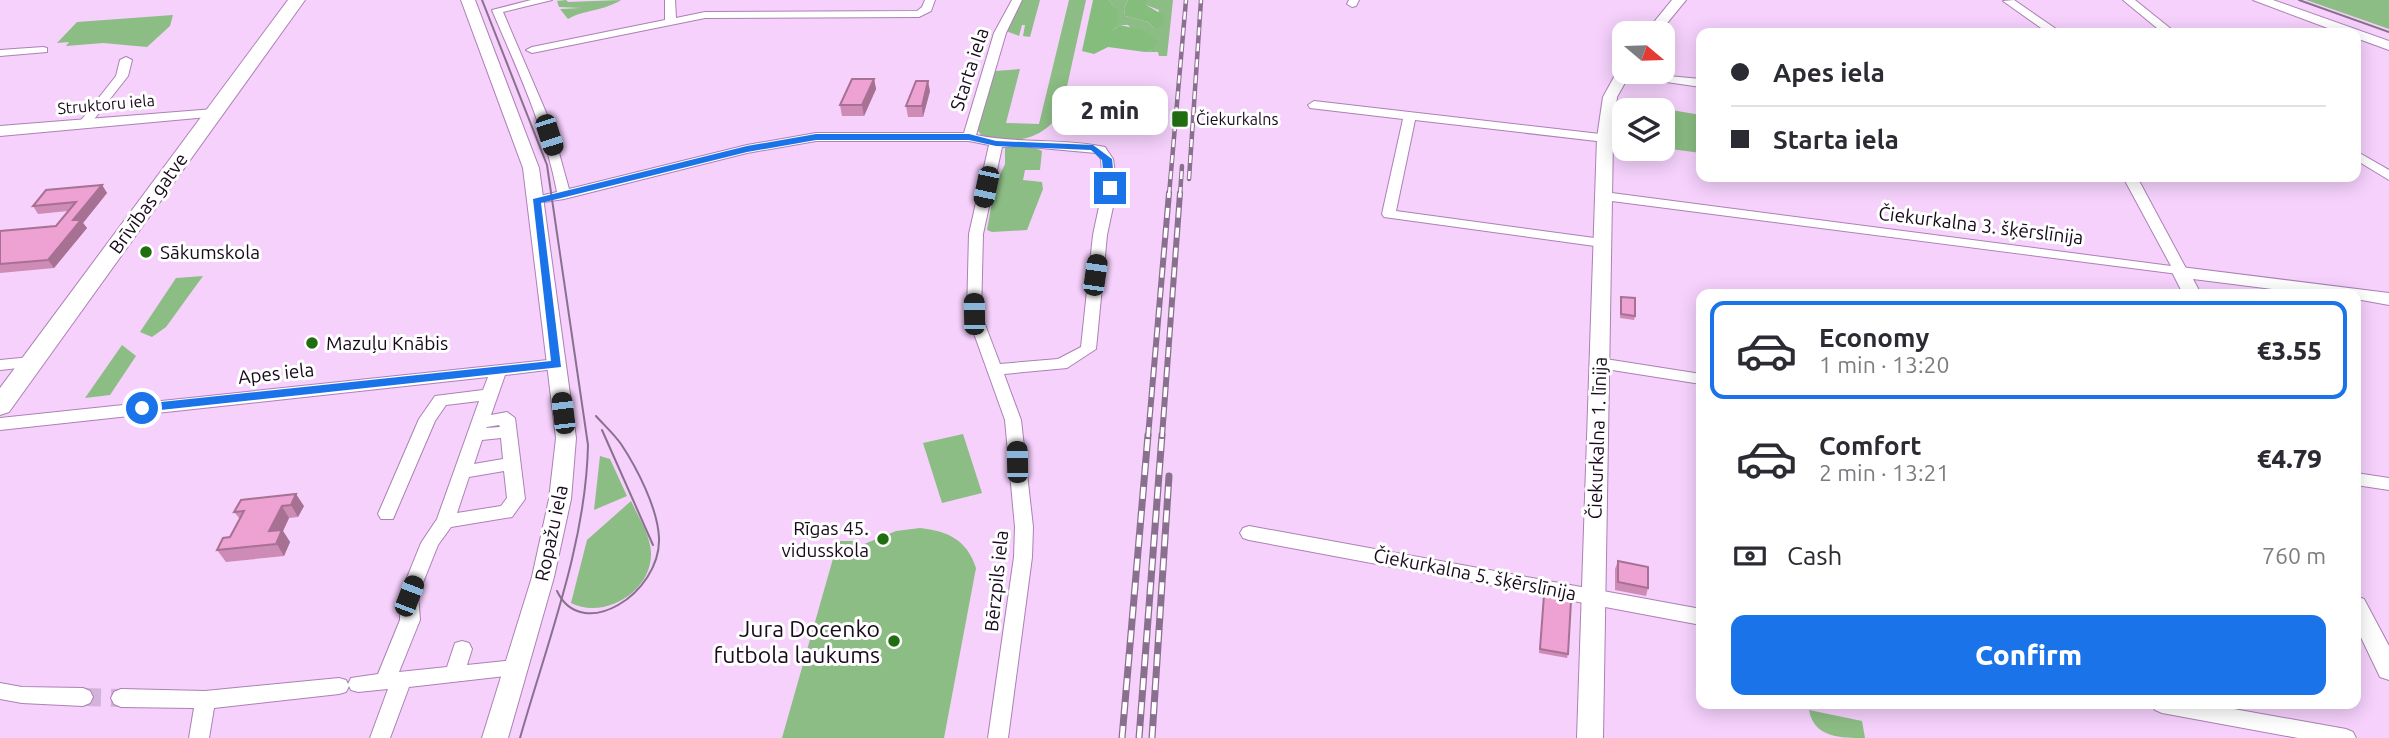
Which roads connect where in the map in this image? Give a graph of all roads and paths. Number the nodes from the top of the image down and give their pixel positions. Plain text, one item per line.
1 (297, 0) edge
2 (468, 0) edge
3 (547, 0) edge
4 (670, 0) edge
5 (757, 0) edge
6 (843, 0) edge
7 (930, 0) edge
8 (1017, 0) edge
9 (1679, 0) edge
10 (2006, 0) edge
11 (2022, 0) edge
12 (2128, 0) edge
13 (2260, 0) edge
14 (837, 14) junction
15 (749, 15) junction
16 (671, 21) junction
17 (1662, 21) edge
18 (2048, 28) edge
19 (2164, 28) edge
20 (2337, 28) edge
21 (2361, 36) edge
22 (2389, 46) edge
23 (43, 50) dead end
24 (532, 50) dead end
25 (0, 53) edge
26 (126, 60) dead end
27 (1675, 79) edge
28 (1696, 82) edge
29 (1617, 84) edge
30 (1314, 106) dead end
31 (214, 113) junction
32 (1410, 117) junction
33 (84, 124) junction
34 (0, 131) edge
35 (969, 137) junction
36 (1605, 138) junction
37 (996, 144) junction
38 (2361, 158) edge
39 (2389, 176) edge
40 (2133, 182) edge
41 (564, 195) junction
42 (1604, 195) junction
43 (536, 201) junction
44 (1602, 243) junction
45 (2181, 272) junction
46 (2190, 289) edge
47 (2315, 289) edge
48 (2361, 295) edge
49 (2389, 299) edge
50 (31, 362) junction
51 (1599, 363) junction
52 (557, 364) junction
53 (0, 365) edge
54 (993, 370) junction
55 (498, 371) junction
56 (1696, 378) edge
57 (489, 395) junction
58 (0, 406) edge
59 (0, 424) edge
60 (477, 429) junction
61 (512, 464) junction
62 (463, 471) junction
63 (2361, 480) edge
64 (2389, 484) edge
65 (387, 514) dead end
66 (444, 522) junction
67 (1249, 533) dead end
68 (1593, 597) junction
69 (2361, 615) edge
70 (1696, 616) edge
71 (462, 649) dead end
72 (515, 668) junction
73 (2389, 670) edge
74 (454, 675) junction
75 (393, 680) junction
76 (0, 691) edge
77 (83, 697) tunnel mouth
78 (121, 698) tunnel mouth
79 (205, 700) junction
80 (2189, 709) edge
81 (199, 738) edge
82 (380, 738) edge
83 (495, 738) edge
84 (998, 738) edge
85 (1590, 738) edge
86 (2346, 738) edge

1 - 31 highway, Brīvības gatve
2 - 43 street, Ropažu iela
3 - 41 street
4 - 16 street
5 - 15 street
6 - 14 street
7 - 14 street
8 - 35 street, Starta iela
9 - 17 street
10 - 11 street
10 - 18 street
12 - 19 street
13 - 20 street
14 - 15 street
15 - 16 street
16 - 24 street
21 - 22 street
23 - 25 street
26 - 33 street
27 - 28 street
29 - 36 street, Čiekurkalna 1. līnija
30 - 32 street
31 - 33 street, Struktoru iela
31 - 50 highway, Brīvības gatve
32 - 36 street
32 - 44 street
33 - 34 street, Struktoru iela
35 - 37 street, Starta iela
35 - 41 street
36 - 42 street, Čiekurkalna 1. līnija
37 - 54 street, Bērzpils iela
37 - 54 street, Starta iela
38 - 39 street
40 - 45 street
41 - 43 street
42 - 44 street, Čiekurkalna 1. līnija
42 - 45 street, Čiekurkalna 3. šķērslīnija
43 - 52 street, Ropažu iela
44 - 51 street, Čiekurkalna 1. līnija
45 - 46 street
45 - 47 street, Čiekurkalna 3. šķērslīnija
48 - 49 street, Čiekurkalna 3. šķērslīnija
50 - 53 street
50 - 58 highway, Brīvības gatve
51 - 56 street
51 - 68 street, Čiekurkalna 1. līnija
52 - 55 street, Apes iela
52 - 72 street, Ropažu iela
54 - 84 street, Bērzpils iela
55 - 57 street
55 - 59 street, Apes iela
57 - 60 street
57 - 65 street
60 - 61 street
60 - 62 street
61 - 62 street
61 - 66 street
62 - 66 street
63 - 64 street
66 - 75 street
67 - 68 street, Čiekurkalna 5. šķērslīnija
68 - 70 street, Čiekurkalna 5. šķērslīnija
68 - 85 street, Čiekurkalna 1. līnija
69 - 73 street
71 - 74 street
72 - 74 street
72 - 83 street, Ropažu iela
74 - 75 street
75 - 79 street
75 - 82 street
76 - 77 street
78 - 79 street
79 - 81 street
80 - 86 street

